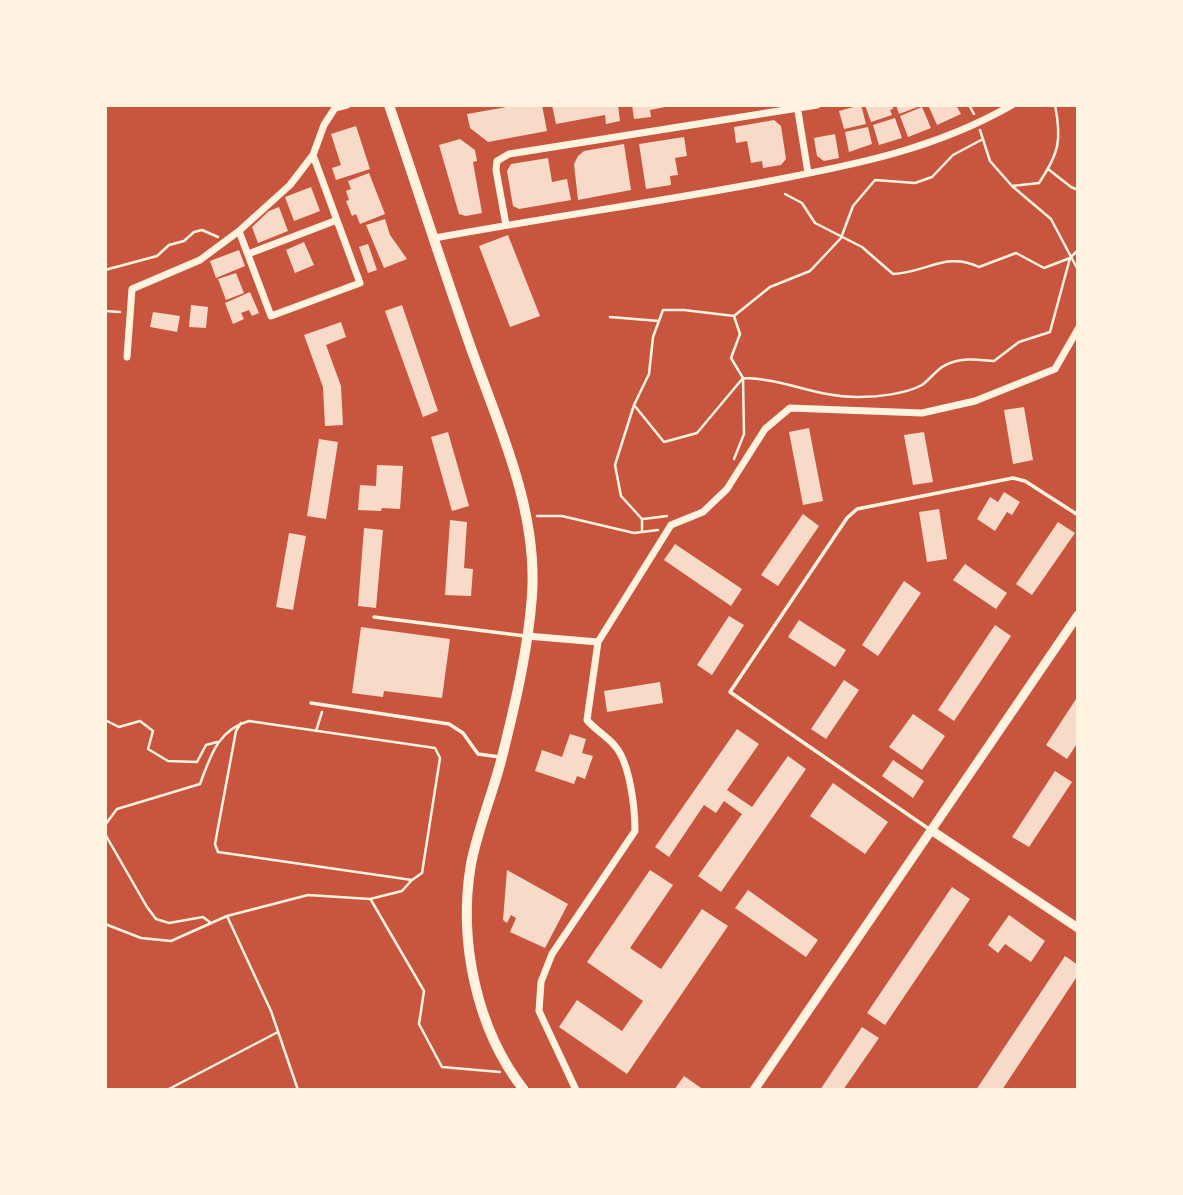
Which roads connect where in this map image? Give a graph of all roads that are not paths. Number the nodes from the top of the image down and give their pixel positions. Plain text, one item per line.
1 (347, 105) edge
2 (389, 105) edge
3 (817, 105) edge
4 (1012, 105) edge
5 (335, 107) edge
6 (798, 107) edge
7 (313, 155) junction
8 (808, 173) junction
9 (337, 220) junction
10 (506, 225) junction
11 (239, 231) junction
12 (435, 238) junction
13 (248, 254) junction
14 (1078, 329) edge
15 (127, 357) dead end
16 (1078, 515) edge
17 (1078, 615) edge
18 (374, 617) dead end
19 (527, 636) junction
20 (598, 642) junction
21 (311, 703) dead end
22 (502, 758) junction
23 (931, 830) junction
24 (1078, 928) edge
25 (524, 1090) edge
26 (576, 1090) edge
27 (754, 1090) edge

1 - 5 street
2 - 12 main road
3 - 6 street
4 - 8 street
5 - 7 street
6 - 8 street
6 - 10 street
7 - 9 street
7 - 11 street
8 - 10 street
9 - 13 street
9 - 13 street
10 - 12 street
11 - 13 street
11 - 15 street
12 - 19 main road
14 - 20 street
16 - 23 lane
17 - 23 street
18 - 19 lane
19 - 20 street
19 - 22 main road
20 - 26 street
21 - 22 lane
22 - 25 main road
23 - 24 street
23 - 27 street

